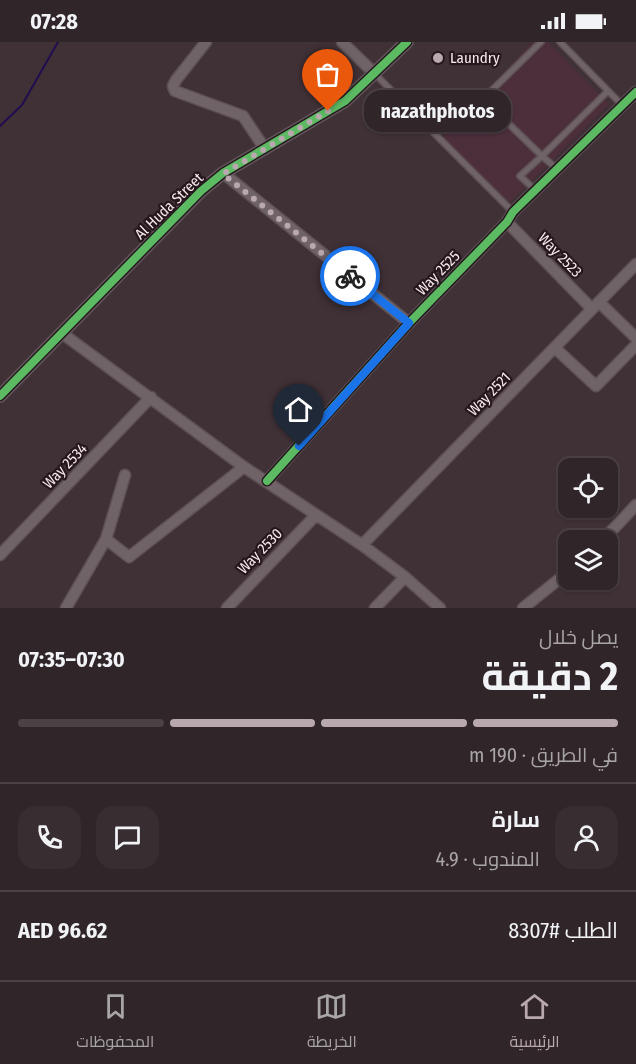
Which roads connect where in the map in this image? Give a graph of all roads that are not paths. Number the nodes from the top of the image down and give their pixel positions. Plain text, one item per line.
1 (206, 42) edge
2 (342, 42) edge
3 (407, 42) edge
4 (541, 42) edge
5 (560, 42) edge
6 (374, 73) junction
7 (608, 91) junction
8 (636, 92) edge
9 (622, 105) junction
10 (265, 149) junction
11 (542, 156) junction
12 (557, 169) junction
13 (223, 174) junction
14 (535, 190) junction
15 (510, 217) junction
16 (636, 264) edge
17 (596, 306) junction
18 (409, 323) junction
19 (63, 334) junction
20 (636, 338) edge
21 (636, 345) edge
22 (555, 348) junction
23 (0, 396) edge
24 (151, 397) junction
25 (244, 468) junction
26 (125, 475) dead end
27 (267, 481) junction
28 (636, 505) edge
29 (316, 515) junction
30 (612, 530) edge
31 (106, 539) junction
32 (362, 545) junction
33 (0, 555) edge
34 (405, 577) junction
35 (558, 580) edge
36 (66, 608) edge
37 (227, 608) edge
38 (375, 608) edge
39 (440, 608) edge
40 (523, 608) edge

1 - 10 street
2 - 6 street
3 - 6 street, Al Huda Street
4 - 11 lane
5 - 7 lane
6 - 10 street, Al Huda Street
6 - 15 lane
7 - 9 lane
7 - 11 lane
8 - 9 street, Way 2525
9 - 12 street, Way 2525
10 - 13 street, Al Huda Street
11 - 12 lane
11 - 14 lane
12 - 14 street, Way 2525
13 - 18 street
13 - 19 street, Al Huda Street
14 - 15 street, Way 2525
15 - 17 street, Way 2523
15 - 18 street, Way 2525
16 - 17 street, Way 2521
17 - 20 street, Way 2523
17 - 22 street, Way 2521
18 - 27 street, Way 2525
19 - 23 street, Al Huda Street
19 - 24 street
21 - 22 street
22 - 32 street, Way 2521
24 - 25 street
24 - 33 street, Way 2534
25 - 27 street
25 - 31 street
26 - 31 street
27 - 29 street
28 - 30 street
29 - 32 street
29 - 37 street, Way 2530
31 - 36 street
32 - 34 street
34 - 38 street
34 - 39 street
35 - 40 street

